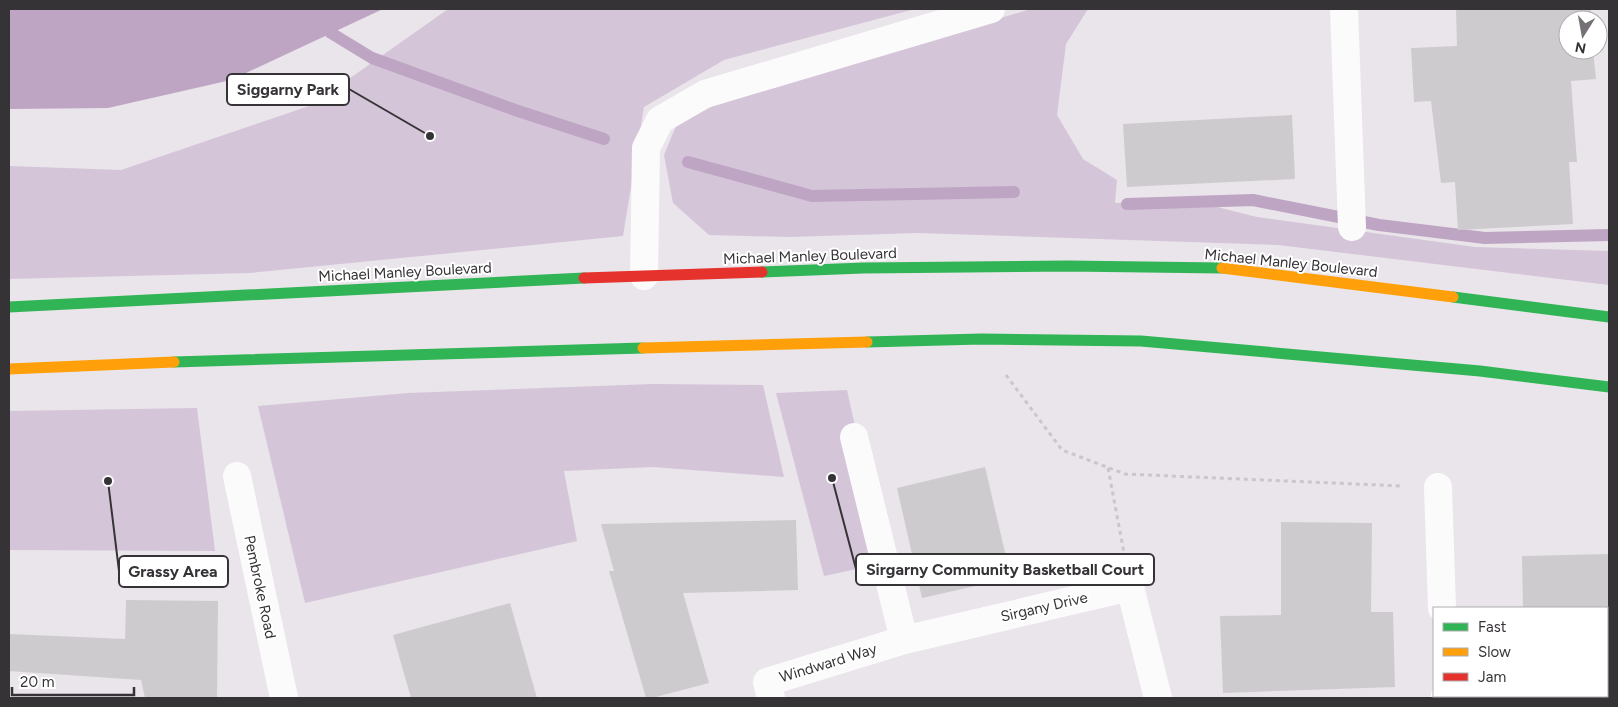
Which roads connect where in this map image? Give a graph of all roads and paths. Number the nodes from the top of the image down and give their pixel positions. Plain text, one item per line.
1 (991, 9) edge
2 (1344, 9) edge
3 (1352, 227) dead end
4 (644, 276) junction
5 (9, 307) edge
6 (1609, 317) edge
7 (980, 340) junction
8 (9, 369) edge
9 (1609, 387) edge
10 (854, 437) dead end
11 (1108, 468) junction
12 (237, 476) dead end
13 (1438, 487) joint
14 (1130, 587) junction
15 (1442, 607) edge
16 (904, 640) junction
17 (284, 698) edge
18 (771, 698) edge
19 (1158, 698) edge

1 - 4 street
2 - 3 street
4 - 5 highway, Michael Manley Boulevard
4 - 6 highway, Michael Manley Boulevard
7 - 8 highway
7 - 9 highway
7 - 11 path
10 - 16 street
11 - 13 path
11 - 14 path
12 - 17 street, Pembroke Road
13 - 15 street
14 - 16 street, Sirgany Drive
14 - 19 street
16 - 18 street, Windward Way

